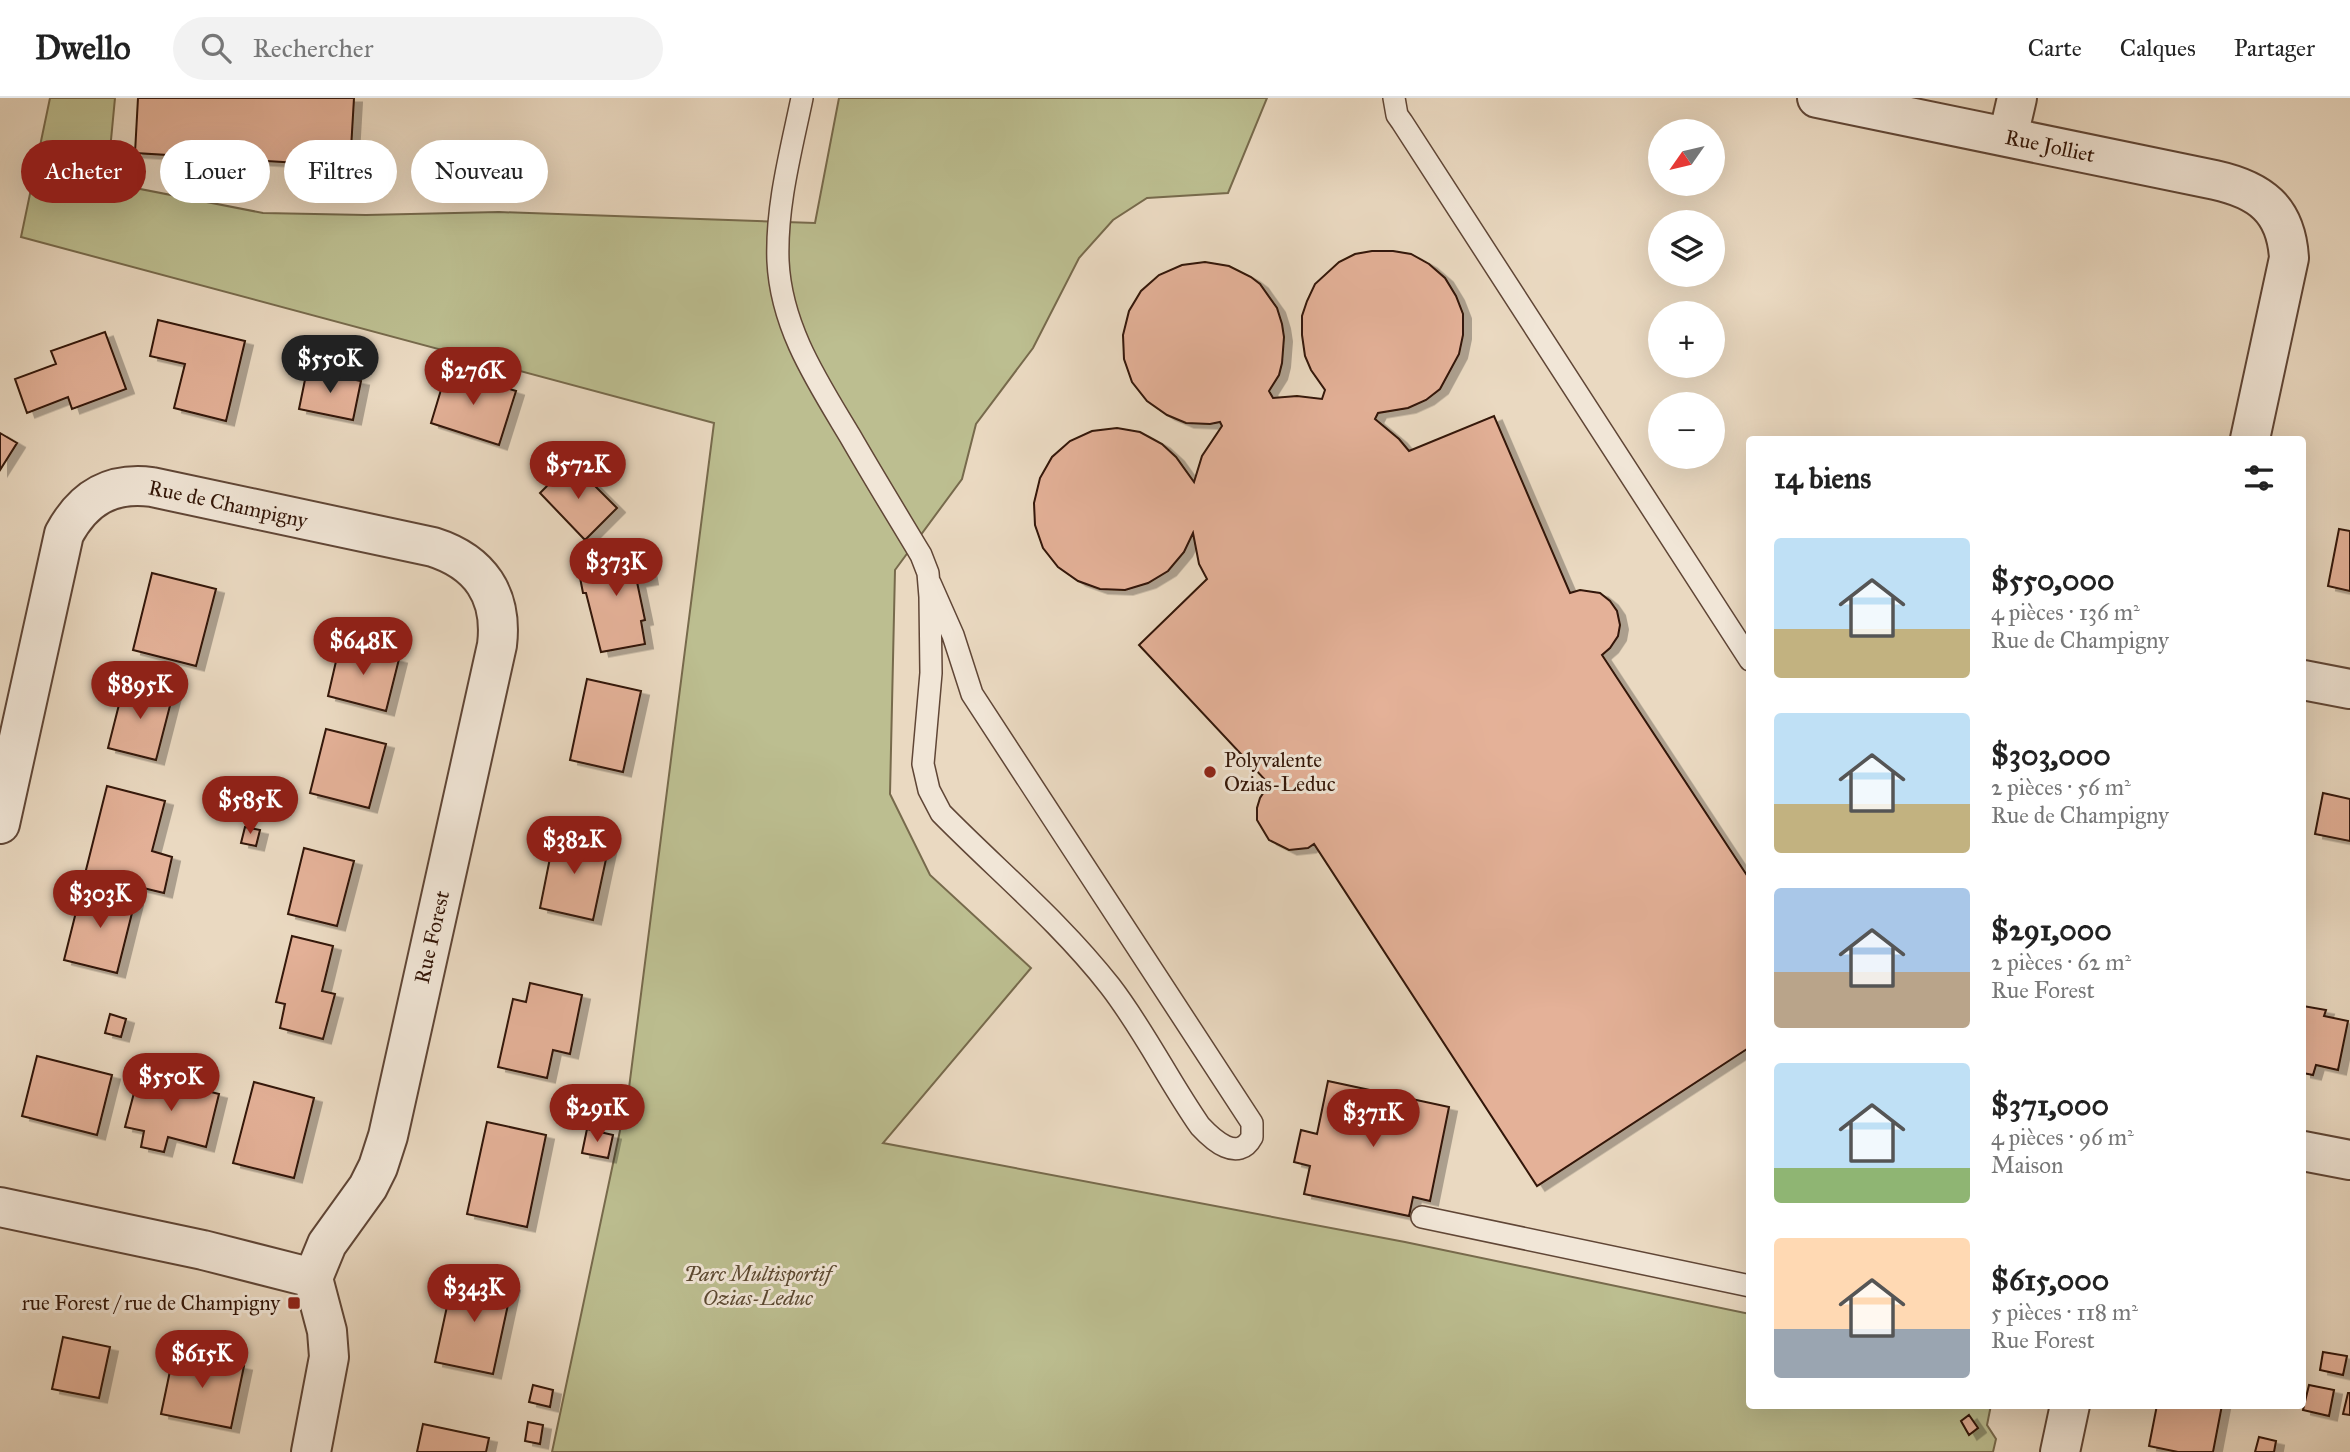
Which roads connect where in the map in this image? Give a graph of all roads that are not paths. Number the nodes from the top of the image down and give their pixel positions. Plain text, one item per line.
1 (802, 98) edge
2 (1394, 98) edge
3 (1817, 98) edge
4 (2017, 98) edge
5 (2008, 137) junction
6 (2251, 436) edge
7 (485, 582) joint
8 (930, 583) junction
9 (1746, 654) edge
10 (2306, 681) edge
11 (2350, 689) edge
12 (0, 824) edge
13 (2306, 1152) edge
14 (2350, 1160) edge
15 (0, 1207) edge
16 (1422, 1217) dead end
17 (313, 1278) junction
18 (1746, 1285) edge
19 (2069, 1409) edge
20 (311, 1452) edge
21 (2060, 1452) edge

1 - 8 lane
2 - 9 lane
3 - 5 street, Rue Jolliet
4 - 5 street
5 - 6 street, Rue Jolliet
7 - 12 street, Rue de Champigny
7 - 17 street, Rue Forest
8 - 8 lane
10 - 11 street
13 - 14 street
15 - 17 street
16 - 18 lane
17 - 20 street
19 - 21 street

